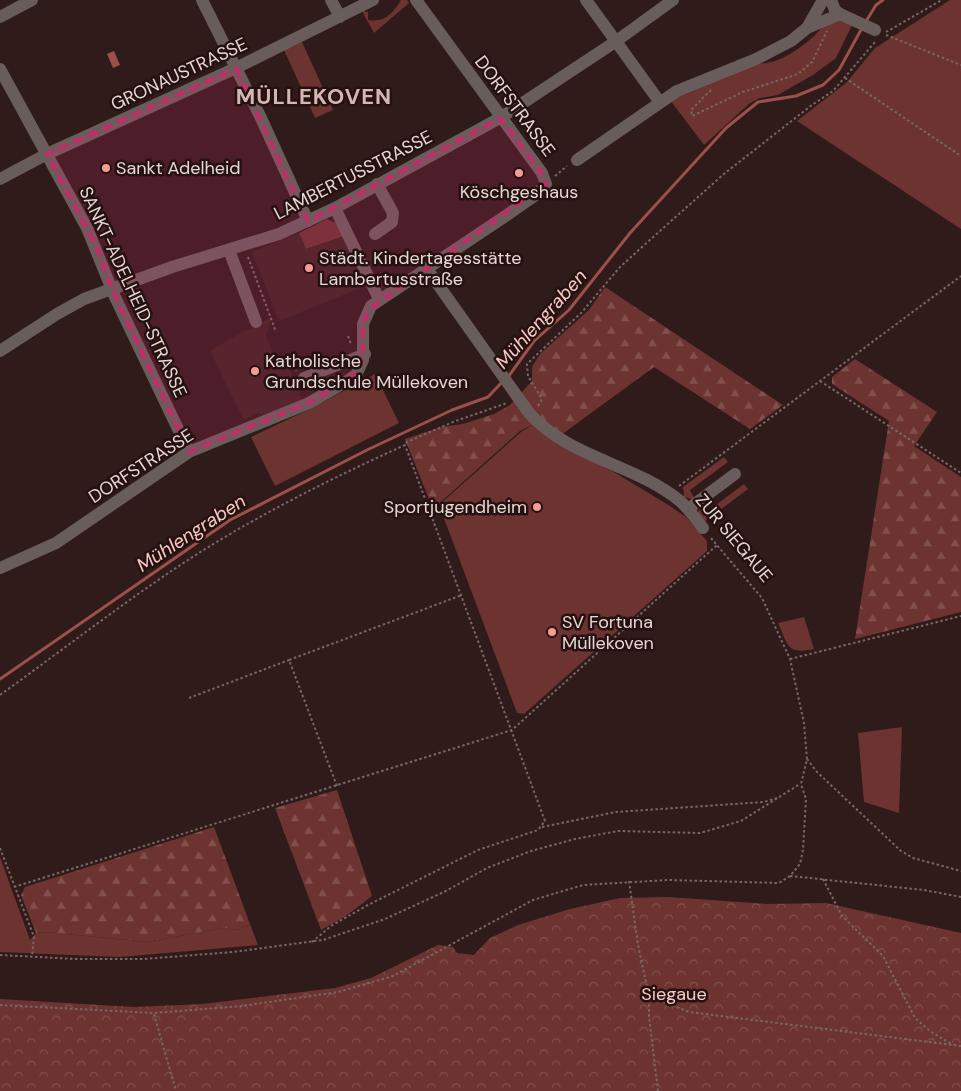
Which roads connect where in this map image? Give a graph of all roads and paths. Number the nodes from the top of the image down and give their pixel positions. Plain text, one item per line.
1 (32, 0) edge
2 (202, 0) edge
3 (331, 0) edge
4 (373, 0) edge
5 (416, 0) edge
6 (586, 0) edge
7 (673, 0) edge
8 (823, 0) edge
9 (831, 0) edge
10 (942, 0) edge
11 (834, 16) junction
12 (0, 17) edge
13 (340, 17) junction
14 (807, 28) junction
15 (879, 32) junction
16 (615, 42) junction
17 (961, 65) edge
18 (236, 68) junction
19 (0, 69) edge
20 (845, 78) junction
21 (715, 86) dead end
22 (660, 101) junction
23 (500, 118) junction
24 (47, 154) junction
25 (961, 156) edge
26 (577, 160) joint
27 (553, 178) dead end
28 (0, 179) edge
29 (377, 184) junction
30 (335, 208) junction
31 (308, 221) junction
32 (375, 234) dead end
33 (244, 245) junction
34 (229, 250) junction
35 (427, 268) junction
36 (961, 276) edge
37 (113, 289) junction
38 (379, 299) junction
39 (256, 322) dead end
40 (276, 332) dead end
41 (1, 347) edge
42 (364, 354) junction
43 (304, 378) dead end
44 (820, 381) junction
45 (521, 402) junction
46 (529, 413) junction
47 (405, 445) junction
48 (189, 452) junction
49 (961, 473) edge
50 (735, 474) dead end
51 (669, 493) junction
52 (688, 509) junction
53 (702, 528) joint
54 (717, 545) junction
55 (0, 568) edge
56 (462, 595) junction
57 (961, 616) edge
58 (790, 659) junction
59 (289, 660) junction
60 (0, 695) edge
61 (189, 698) dead end
62 (512, 730) junction
63 (807, 759) junction
64 (801, 784) junction
65 (336, 786) junction
66 (784, 796) junction
67 (542, 827) junction
68 (0, 848) edge
69 (961, 871) edge
70 (790, 876) junction
71 (823, 880) junction
72 (629, 881) junction
73 (14, 887) junction
74 (961, 897) edge
75 (312, 942) junction
76 (0, 955) edge
77 (32, 957) junction
78 (649, 996) junction
79 (0, 1005) edge
80 (154, 1013) junction
81 (955, 1046) junction
82 (961, 1046) edge
83 (176, 1091) edge
84 (658, 1091) edge

1 - 12 street
2 - 18 street
3 - 13 street
4 - 13 street, GRONAUSTRASSE
5 - 23 street, DORFSTRASSE
6 - 16 street
7 - 16 street, LAMBERTUSSTRASSE
8 - 14 street
9 - 11 street
10 - 15 path
11 - 14 street
11 - 15 street
11 - 21 path
13 - 18 street, GRONAUSTRASSE
14 - 22 street
15 - 17 path
15 - 20 path
16 - 22 street
16 - 23 street, LAMBERTUSSTRASSE
18 - 24 street, GRONAUSTRASSE
18 - 31 street
19 - 24 street, SANKT-ADELHEID-STRASSE
20 - 25 path
20 - 46 path
22 - 26 street
23 - 29 street, LAMBERTUSSTRASSE
23 - 35 street, DORFSTRASSE
24 - 28 street, GRONAUSTRASSE
24 - 37 street, SANKT-ADELHEID-STRASSE
26 - 27 path
29 - 30 street, LAMBERTUSSTRASSE
29 - 32 street
30 - 31 street, LAMBERTUSSTRASSE
30 - 38 street
31 - 33 street, LAMBERTUSSTRASSE
33 - 34 street, LAMBERTUSSTRASSE
33 - 40 path
34 - 37 street, LAMBERTUSSTRASSE
34 - 39 street
35 - 38 street, DORFSTRASSE
35 - 45 street, ZUR SIEGAUE
36 - 44 path
37 - 41 street, LAMBERTUSSTRASSE
37 - 48 street, SANKT-ADELHEID-STRASSE
38 - 42 street, DORFSTRASSE
42 - 43 street
42 - 48 street, DORFSTRASSE
44 - 49 path
44 - 51 path
45 - 46 street, ZUR SIEGAUE
45 - 47 path
46 - 51 street, ZUR SIEGAUE
47 - 56 path
47 - 60 path
48 - 55 street, DORFSTRASSE
50 - 52 street
51 - 52 street, ZUR SIEGAUE
52 - 53 street, ZUR SIEGAUE
53 - 54 path, ZUR SIEGAUE
54 - 58 path, ZUR SIEGAUE
54 - 62 path
56 - 59 path
56 - 62 path
57 - 58 path
58 - 63 path, ZUR SIEGAUE
59 - 61 path
59 - 65 path
62 - 65 path
62 - 67 path
63 - 64 path, ZUR SIEGAUE
63 - 69 path
64 - 66 path
64 - 70 path, ZUR SIEGAUE
65 - 73 path
66 - 67 path
66 - 75 path
67 - 75 path
68 - 73 path
70 - 71 path
70 - 72 path
71 - 74 path
71 - 81 path
72 - 78 path
72 - 80 path
73 - 77 path
75 - 77 path
76 - 77 path
78 - 81 path
78 - 84 path
79 - 80 path
80 - 83 path
81 - 82 path

